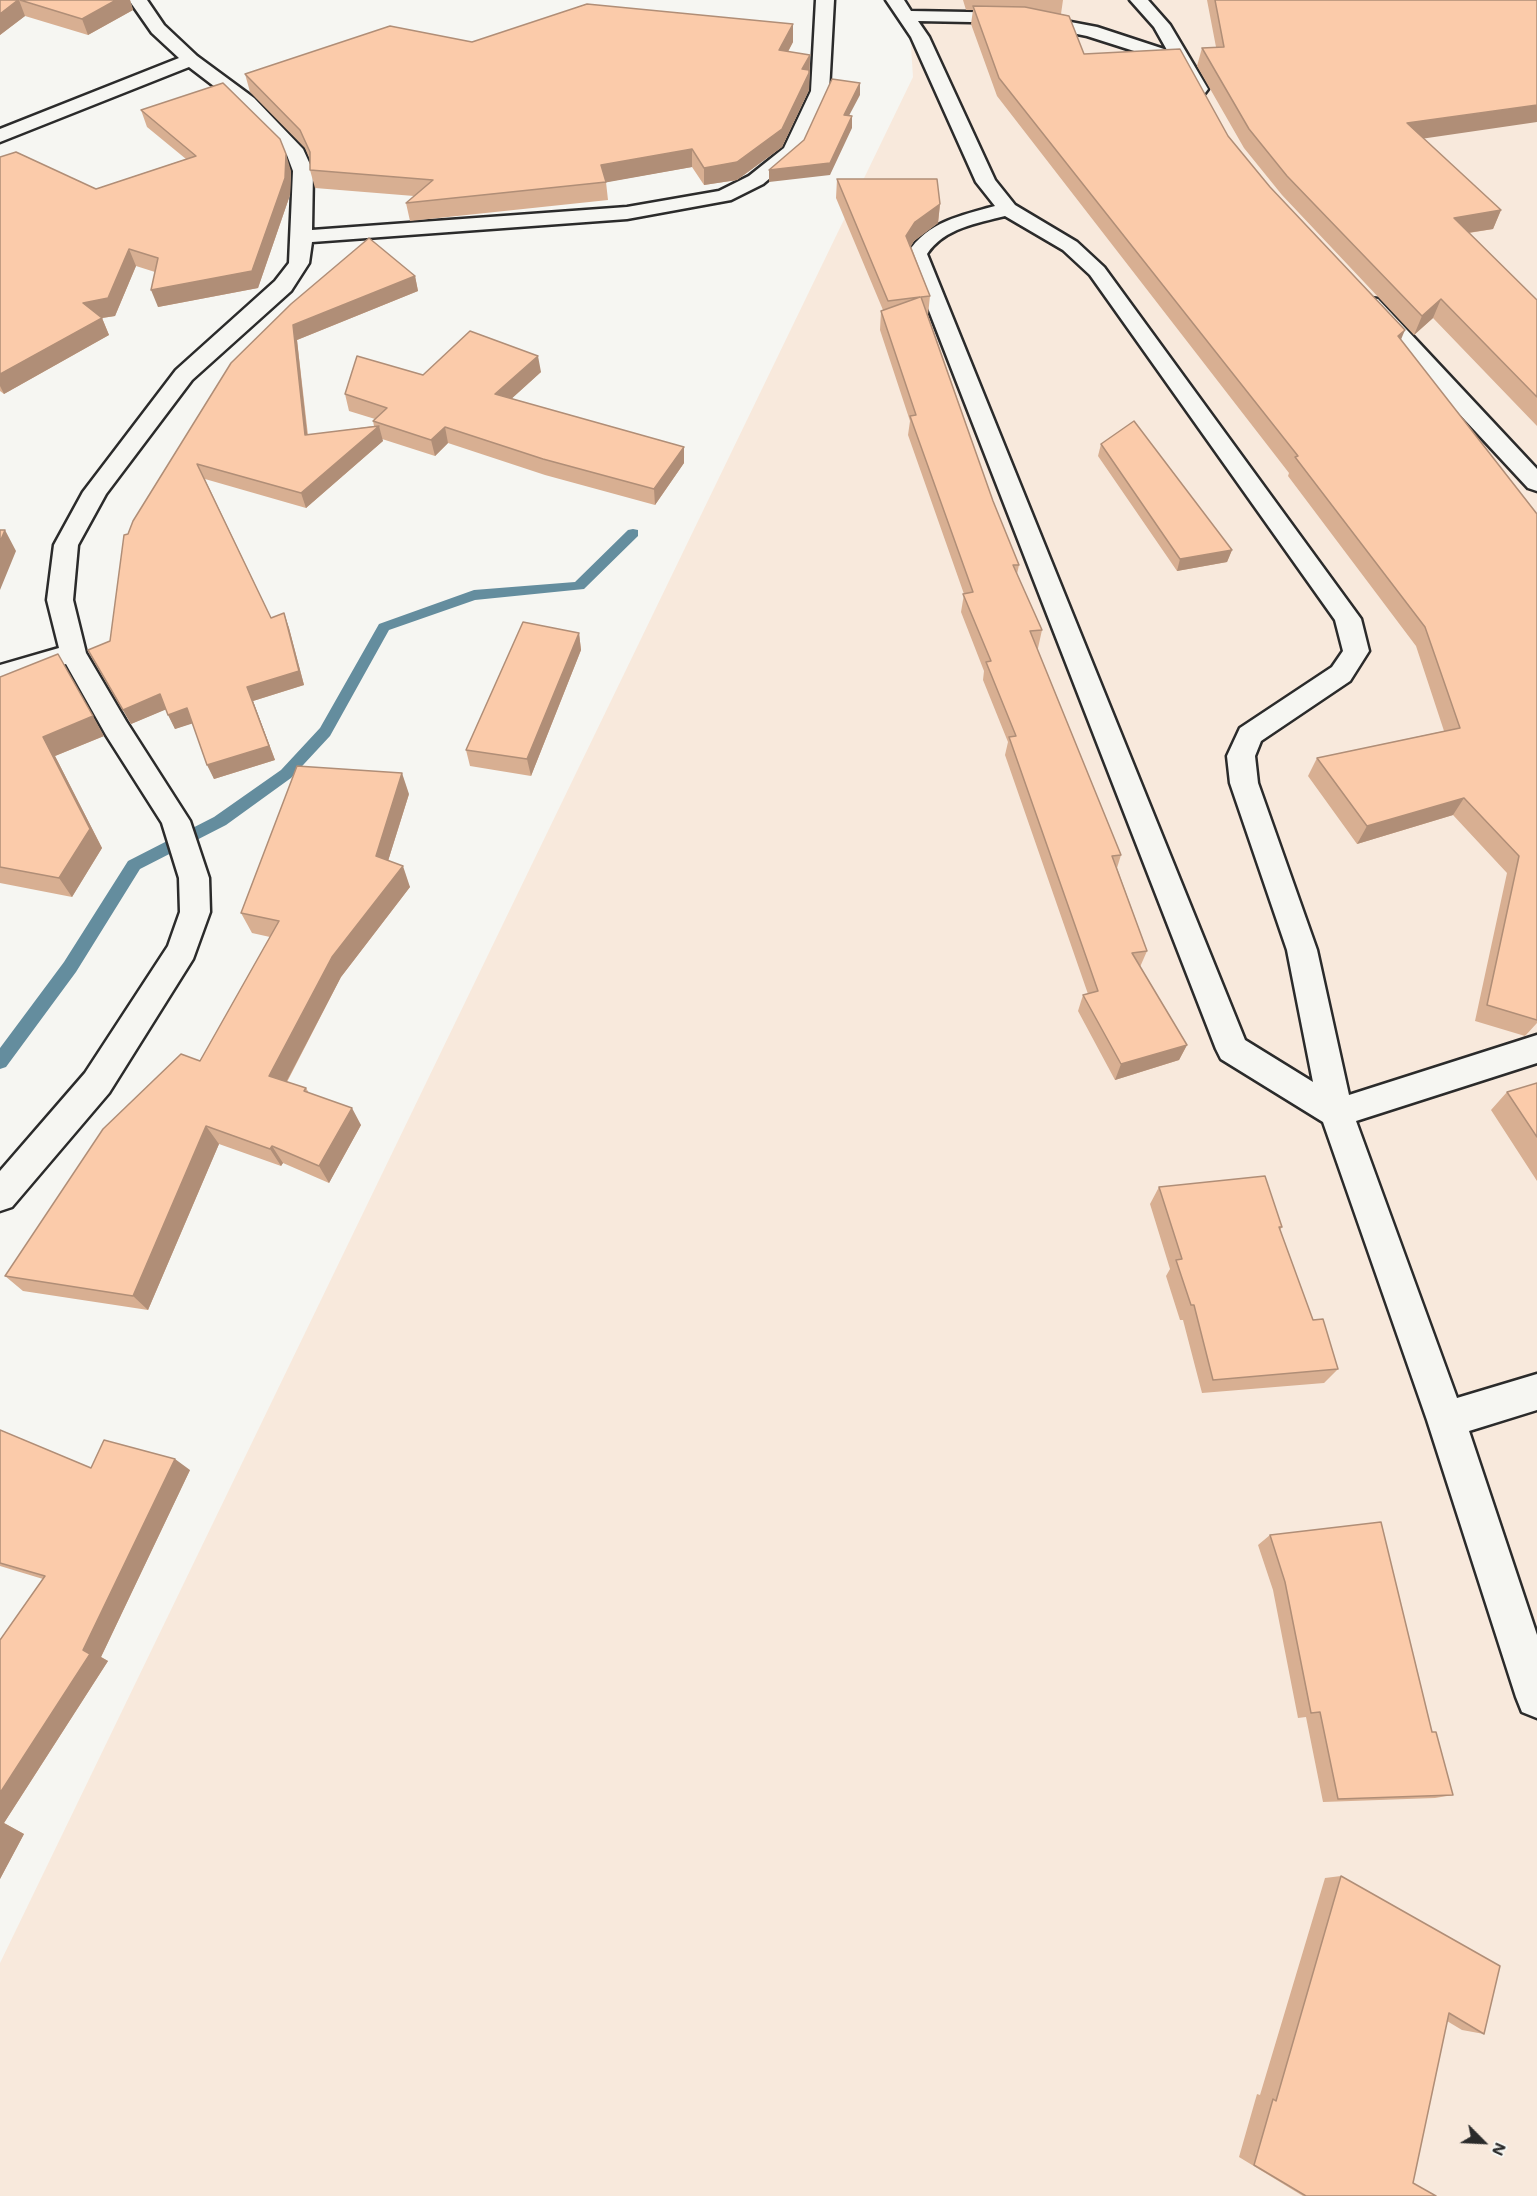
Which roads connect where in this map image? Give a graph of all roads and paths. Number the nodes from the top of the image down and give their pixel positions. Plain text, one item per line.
1 (138, 0) edge
2 (825, 0) edge
3 (1139, 0) edge
4 (901, 8) edge
5 (191, 60) junction
6 (1184, 61) junction
7 (1207, 102) edge
8 (0, 136) edge
9 (1008, 209) junction
10 (302, 237) junction
11 (1353, 285) edge
12 (1537, 483) edge
13 (73, 653) junction
14 (0, 674) edge
15 (1537, 1049) edge
16 (1336, 1113) junction
17 (0, 1196) edge
18 (1537, 1392) edge
19 (1446, 1420) junction
20 (1537, 1697) edge

1 - 5 street
2 - 10 street
3 - 6 street
4 - 6 street
4 - 9 street
5 - 8 street
5 - 10 street
6 - 7 street
9 - 16 street
9 - 16 street
10 - 13 street
11 - 12 street
13 - 14 street
13 - 17 street
15 - 16 street
16 - 19 street
18 - 19 street
19 - 20 street

